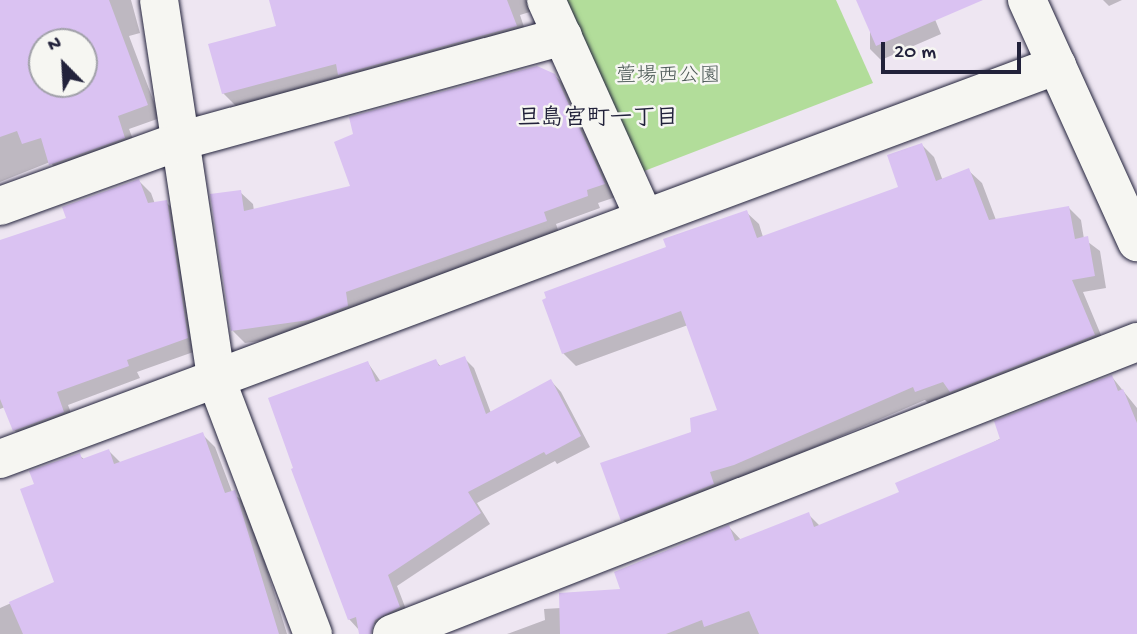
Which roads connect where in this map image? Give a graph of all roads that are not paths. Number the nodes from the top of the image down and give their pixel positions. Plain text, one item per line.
1 (159, 0) edge
2 (546, 0) edge
3 (1027, 0) edge
4 (563, 36) junction
5 (1057, 65) junction
6 (180, 141) junction
7 (0, 206) edge
8 (644, 217) junction
9 (1137, 242) edge
10 (1137, 342) edge
11 (216, 379) junction
12 (0, 459) edge
13 (313, 634) edge
14 (392, 634) edge

1 - 6 street
2 - 4 street
3 - 5 street
4 - 6 street
4 - 8 street
5 - 8 street
5 - 9 street
6 - 7 street
6 - 11 street
8 - 11 street
10 - 14 street
11 - 12 street
11 - 13 street

